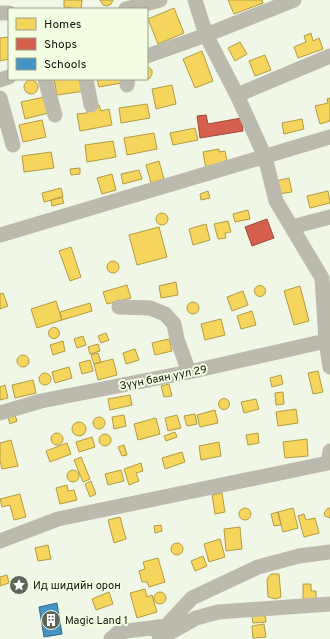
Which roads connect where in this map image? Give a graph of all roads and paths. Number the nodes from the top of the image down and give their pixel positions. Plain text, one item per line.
1 (160, 0) edge
2 (196, 0) edge
3 (294, 0) edge
4 (130, 8) edge
5 (206, 35) junction
6 (148, 56) edge
7 (330, 56) edge
8 (45, 80) edge
9 (86, 80) edge
10 (237, 95) junction
11 (0, 98) edge
12 (91, 105) dead end
13 (55, 115) dead end
14 (330, 137) edge
15 (13, 145) dead end
16 (265, 157) junction
17 (330, 217) edge
18 (292, 227) junction
19 (0, 235) edge
20 (326, 277) edge
21 (119, 307) dead end
22 (328, 340) edge
23 (330, 367) edge
24 (189, 372) junction
25 (0, 413) edge
26 (329, 459) edge
27 (0, 541) edge
28 (330, 552) edge
29 (330, 604) edge
30 (111, 639) edge
31 (131, 639) edge

1 - 4 street
2 - 5 street
3 - 5 street
5 - 6 street
5 - 10 street
7 - 10 street
8 - 13 street
9 - 12 street
10 - 16 street
11 - 15 street
14 - 16 street
16 - 18 street
16 - 19 street
17 - 18 street
18 - 20 street
20 - 22 street
21 - 24 street
22 - 23 street
22 - 24 street, Зүүн баян уул 29
24 - 25 street, Зүүн баян уул 29
26 - 27 street
28 - 30 street
29 - 31 street

